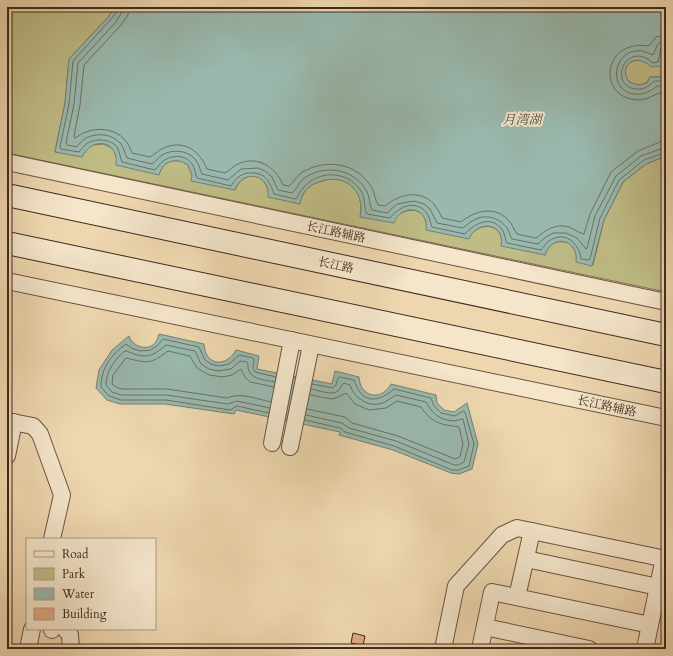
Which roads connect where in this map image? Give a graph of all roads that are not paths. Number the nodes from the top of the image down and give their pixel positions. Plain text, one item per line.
1 (7, 162) edge
2 (7, 195) edge
3 (7, 243) edge
4 (7, 281) edge
5 (666, 302) edge
6 (666, 336) edge
7 (292, 340) junction
8 (311, 344) junction
9 (666, 382) edge
10 (666, 418) edge
11 (10, 422) edge
12 (272, 443) dead end
13 (290, 447) dead end
14 (7, 456) edge
15 (532, 531) junction
16 (52, 538) edge
17 (665, 558) edge
18 (526, 559) junction
19 (658, 587) junction
20 (517, 597) junction
21 (650, 625) junction
22 (484, 627) junction
23 (32, 630) edge
24 (58, 630) edge
25 (28, 649) edge
26 (71, 649) edge
27 (442, 649) edge
28 (480, 649) edge
29 (589, 649) edge
30 (644, 649) edge

1 - 5 street, 长江路辅路
2 - 6 main road, 长江路
3 - 9 main road
4 - 7 street, 长江路辅路
7 - 8 street, 长江路辅路
7 - 12 street
8 - 10 street, 长江路辅路
8 - 13 street
11 - 14 street
11 - 16 street
15 - 17 street
15 - 18 street
15 - 27 street
17 - 19 street
18 - 19 street
18 - 20 street
19 - 21 street
20 - 21 street
20 - 22 street
21 - 30 street
22 - 28 street
22 - 29 street
23 - 25 street
24 - 26 street

